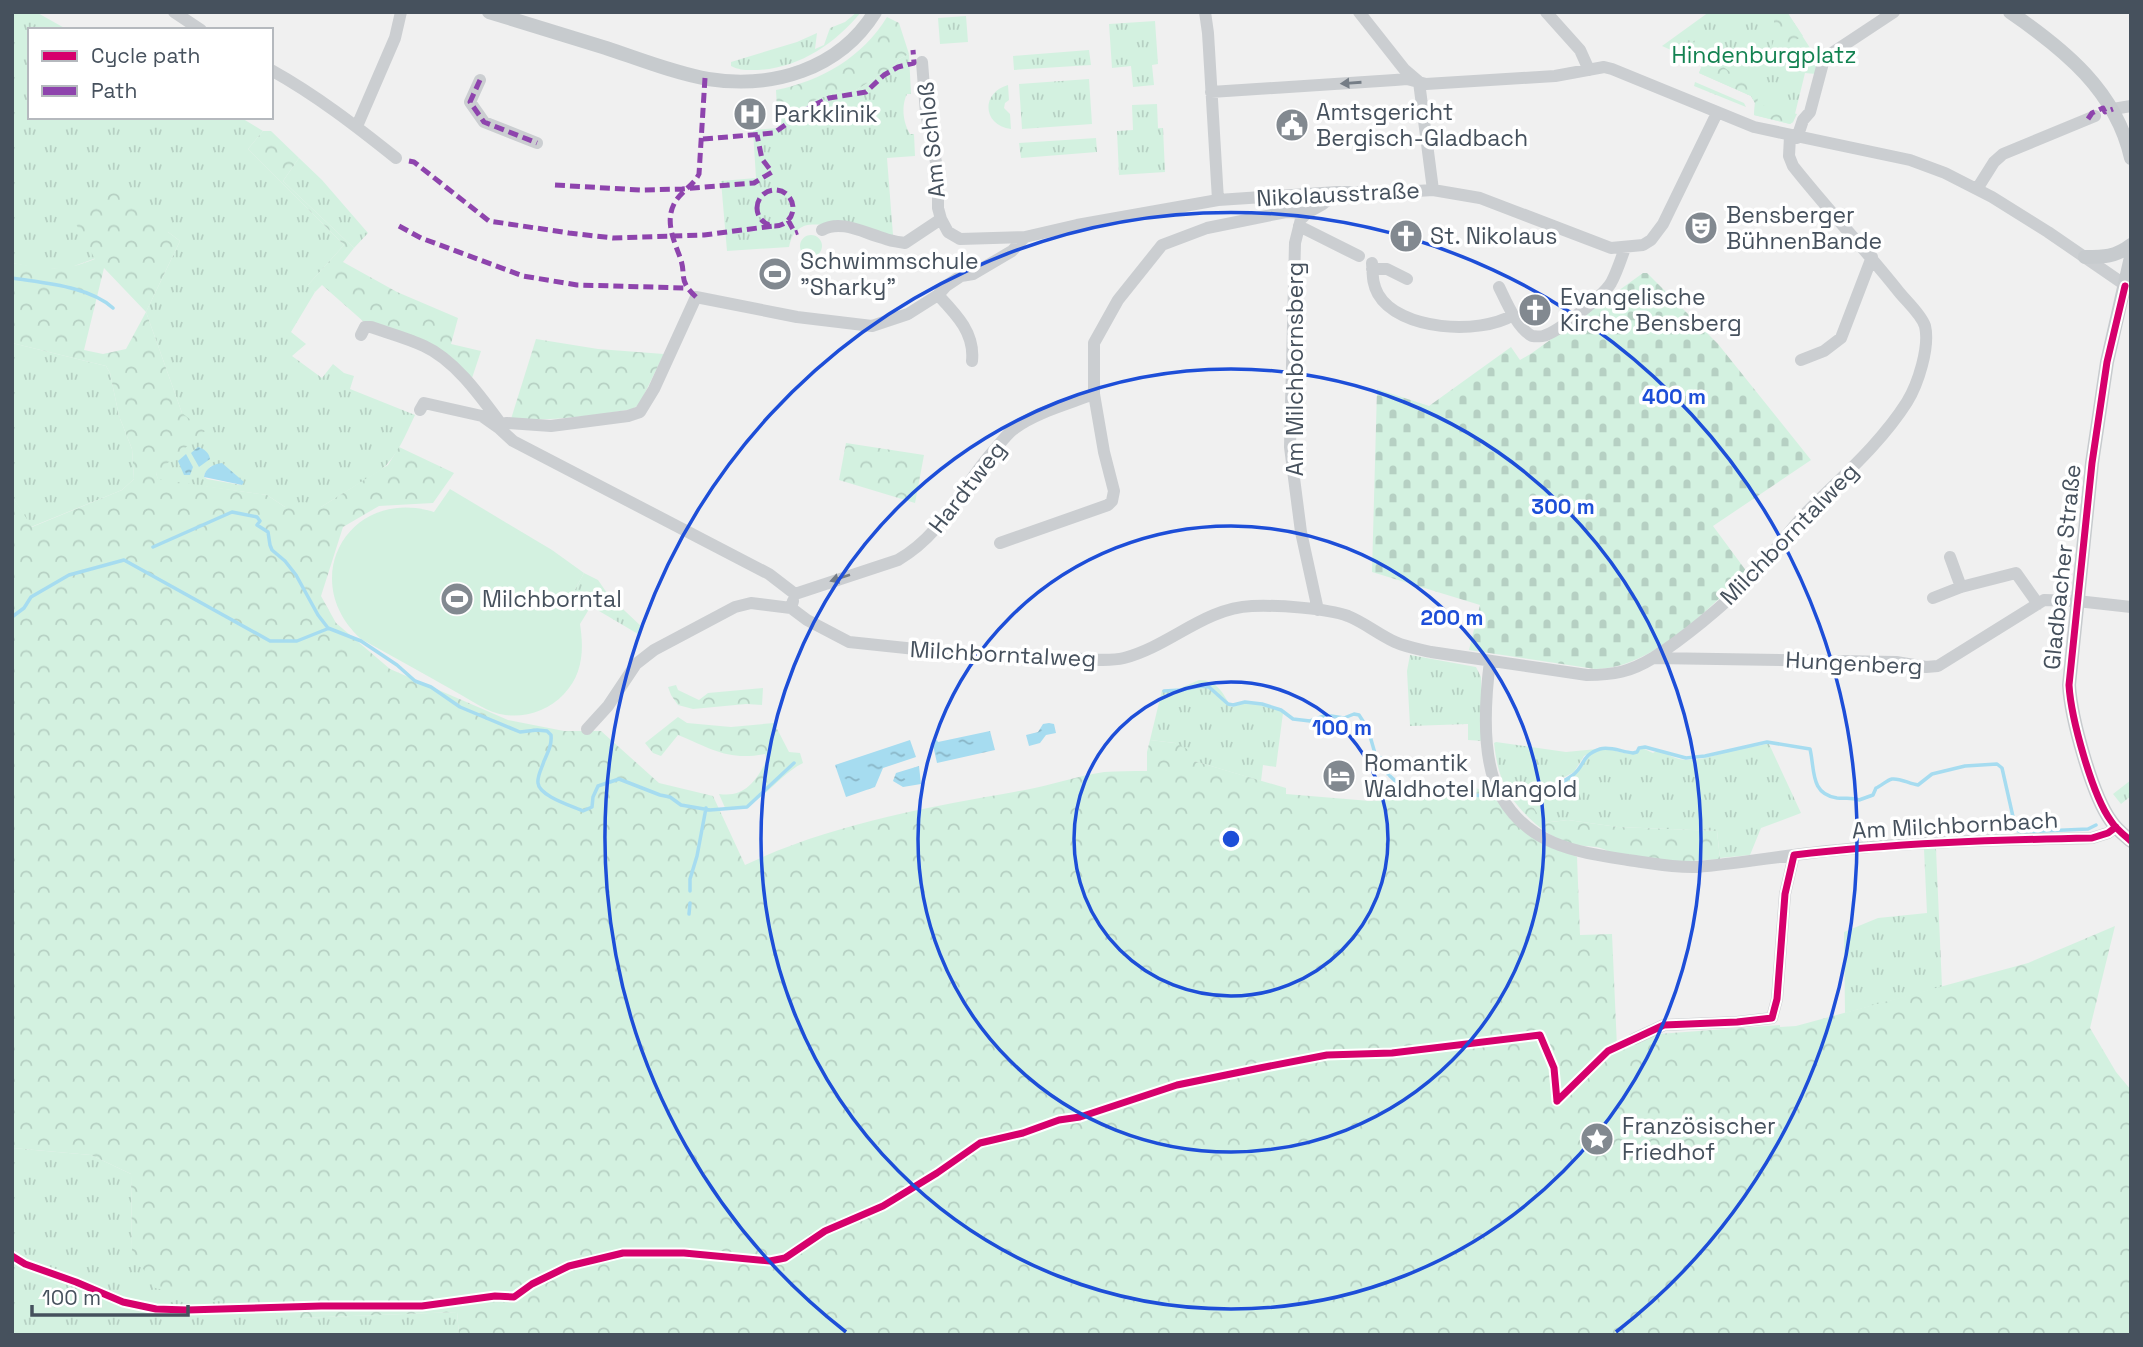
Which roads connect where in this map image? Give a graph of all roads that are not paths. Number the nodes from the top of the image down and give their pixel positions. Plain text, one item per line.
1 (174, 12) edge
2 (401, 12) edge
3 (489, 12) edge
4 (875, 12) edge
5 (1205, 12) edge
6 (1359, 12) edge
7 (1546, 12) edge
8 (1894, 12) edge
9 (2010, 12) edge
10 (198, 28) edge
11 (922, 62) dead end
12 (1589, 70) junction
13 (273, 71) edge
14 (480, 80) dead end
15 (1419, 82) junction
16 (1211, 92) junction
17 (2131, 106) edge
18 (2113, 108) junction
19 (1717, 113) junction
20 (2095, 116) dead end
21 (357, 126) junction
22 (1794, 137) junction
23 (537, 143) dead end
24 (396, 158) dead end
25 (2131, 158) edge
26 (1977, 189) junction
27 (1433, 190) junction
28 (1337, 192) junction
29 (1218, 200) junction
30 (1307, 214) junction
31 (941, 219) junction
32 (1299, 226) junction
33 (821, 230) dead end
34 (1025, 237) junction
35 (2131, 245) edge
36 (1625, 248) junction
37 (1359, 256) dead end
38 (1872, 257) junction
39 (2085, 257) junction
40 (2131, 257) edge
41 (1407, 279) dead end
42 (1499, 287) dead end
43 (2128, 288) edge
44 (938, 295) junction
45 (1513, 315) junction
46 (361, 335) dead end
47 (1801, 360) dead end
48 (972, 361) dead end
49 (1094, 394) junction
50 (420, 411) dead end
51 (500, 426) junction
52 (1000, 543) dead end
53 (1950, 557) dead end
54 (1961, 587) junction
55 (795, 594) junction
56 (1933, 598) dead end
57 (2077, 601) junction
58 (2038, 604) junction
59 (2131, 607) edge
60 (792, 608) junction
61 (1318, 610) junction
62 (1654, 658) junction
63 (1490, 661) junction
64 (586, 729) dead end
65 (2116, 827) junction
66 (2131, 841) edge
67 (1794, 855) junction
68 (1634, 1039) dead end

1 - 10 street
2 - 21 street
3 - 4 main road
5 - 16 street
6 - 15 street
7 - 12 street
8 - 22 street
9 - 18 main road
11 - 31 street, Am Schloß
12 - 15 street
12 - 19 street
13 - 21 street
14 - 23 street
15 -> 16 street
15 - 27 street, Nikolausstraße
16 - 29 street
17 - 18 street
18 - 25 main road
19 - 22 street
19 - 36 street
20 - 26 street
21 - 24 street
22 - 26 street
22 - 38 street, Milchborntalweg
26 - 39 street
27 - 28 street, Nikolausstraße
27 - 36 street
28 - 29 street, Nikolausstraße
28 - 30 street
29 - 34 street, Nikolausstraße
30 - 32 street, Am Milchbornsberg
30 - 49 street
31 - 33 street, Am Schloß
31 - 34 street, Am Schloß
32 - 37 street
32 - 61 street, Am Milchbornsberg
34 - 44 street
35 - 39 main road
36 - 45 street
38 - 47 street
38 - 62 street, Milchborntalweg
39 - 43 street
40 - 43 main road, Gladbacher Straße
41 - 45 street
42 - 45 street
43 - 57 main road, Gladbacher Straße
44 - 48 street
44 - 51 street
46 - 51 street
49 - 52 street
49 -> 55 street, Hardtweg
50 - 51 street
51 - 55 street
53 - 54 street
54 - 56 street
54 - 58 street
55 - 60 street
57 - 58 street, Hungenberg
57 - 59 street, Hungenberg
57 - 65 main road, Gladbacher Straße
58 - 62 street, Hungenberg
60 - 61 street, Milchborntalweg
60 - 64 street
61 - 63 street, Milchborntalweg
62 - 63 street, Milchborntalweg
63 - 67 street, Am Milchbornbach
65 - 66 main road, Gladbacher Straße
65 - 67 street, Am Milchbornbach
67 - 68 street

